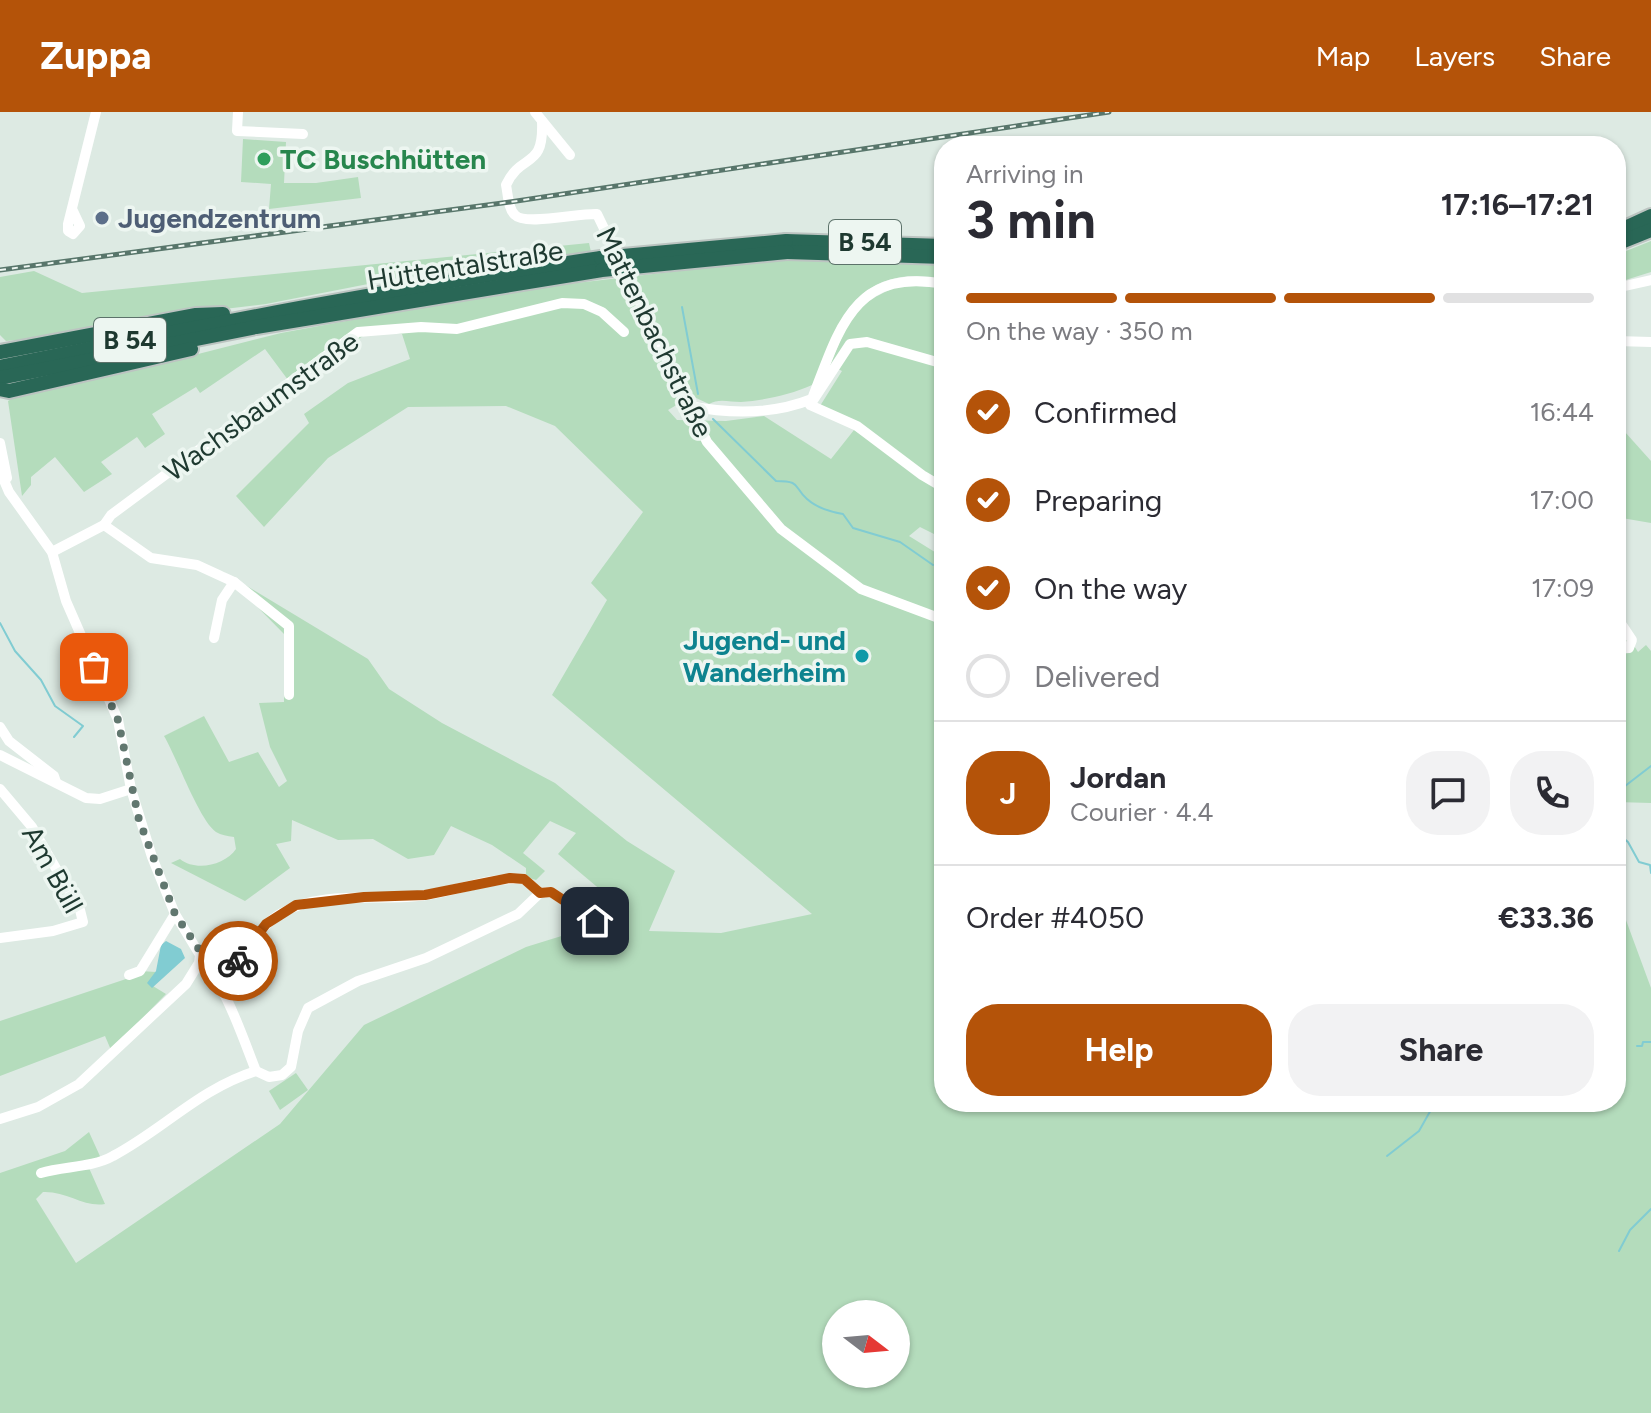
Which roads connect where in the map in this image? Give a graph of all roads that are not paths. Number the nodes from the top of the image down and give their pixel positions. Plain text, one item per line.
1 (96, 112) edge
2 (238, 112) edge
3 (539, 116) edge
4 (303, 134) dead end
5 (570, 155) dead end
6 (72, 209) dead end
7 (1651, 216) edge
8 (1626, 227) edge
9 (1651, 230) edge
10 (1626, 240) edge
11 (786, 246) junction
12 (934, 246) edge
13 (934, 256) edge
14 (1651, 280) edge
15 (934, 283) edge
16 (1626, 286) edge
17 (258, 320) junction
18 (624, 332) dead end
19 (1626, 341) edge
20 (1651, 342) edge
21 (0, 352) edge
22 (934, 361) edge
23 (0, 367) edge
24 (3, 386) edge
25 (812, 399) junction
26 (1, 404) edge
27 (689, 406) junction
28 (0, 443) edge
29 (0, 471) edge
30 (934, 482) edge
31 (5, 494) edge
32 (104, 525) junction
33 (52, 552) junction
34 (234, 582) junction
35 (934, 616) edge
36 (1626, 631) edge
37 (214, 638) dead end
38 (1626, 648) edge
39 (289, 695) dead end
40 (0, 727) edge
41 (0, 755) edge
42 (57, 784) junction
43 (0, 789) edge
44 (131, 789) junction
45 (540, 893) junction
46 (175, 914) junction
47 (595, 921) dead end
48 (0, 938) edge
49 (200, 959) junction
50 (129, 975) dead end
51 (217, 976) junction
52 (256, 1071) junction
53 (0, 1119) edge
54 (41, 1173) dead end

1 - 6 street
2 - 4 street
3 - 5 street, Mattenbachstraße
3 - 27 street, Mattenbachstraße
7 - 8 highway
9 - 10 highway
11 - 12 highway, Hüttentalstraße / B 54
11 - 13 highway, Hüttentalstraße / B 54
11 - 17 highway, Hüttentalstraße / B 54, bridge
14 - 16 street
15 - 25 street
17 - 21 highway
17 - 23 highway, Hüttentalstraße / B 54
17 - 24 highway
18 - 32 street, Wachsbaumstraße
19 - 20 street
22 - 25 street
24 - 26 highway
25 - 27 street
25 - 30 street
27 - 35 street, Mattenbachstraße
28 - 31 street
29 - 31 street
31 - 33 street
32 - 33 street, Wachsbaumstraße
32 - 34 street
33 - 44 street
34 - 37 street
34 - 39 street
36 - 38 street
40 - 42 street
41 - 42 street, Am Büll
42 - 44 street, Am Büll
43 - 48 street, Am Büll
44 - 46 street
45 - 47 street
45 - 51 street
45 - 52 street
46 - 49 street
46 - 50 street
49 - 51 street
49 - 53 street
51 - 52 street
52 - 54 street

